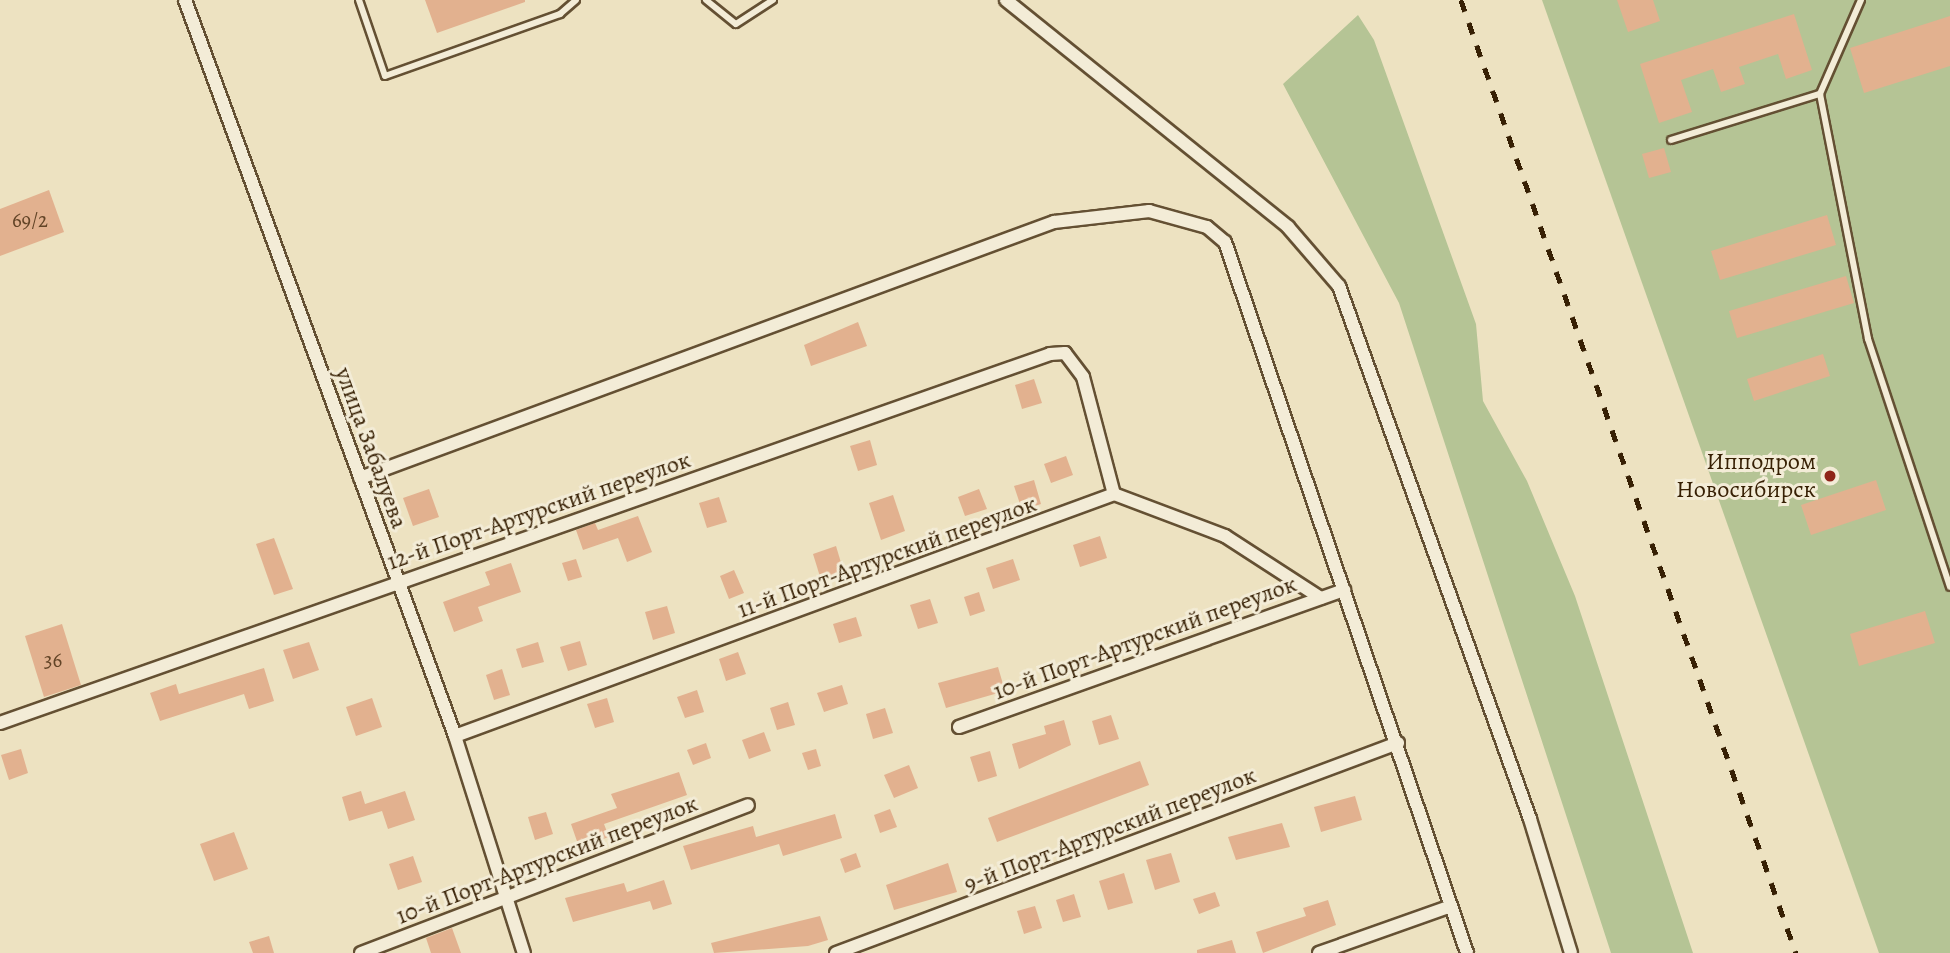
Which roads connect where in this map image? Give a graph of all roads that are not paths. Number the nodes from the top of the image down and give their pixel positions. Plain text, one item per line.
1 (185, 0) edge
2 (359, 0) edge
3 (576, 0) edge
4 (706, 0) edge
5 (773, 0) edge
6 (1006, 0) edge
7 (1861, 0) edge
8 (1820, 94) junction
9 (1671, 140) dead end
10 (359, 478) junction
11 (1114, 494) junction
12 (398, 583) junction
13 (1950, 587) edge
14 (1344, 590) junction
15 (1321, 598) junction
16 (0, 723) edge
17 (959, 727) dead end
18 (455, 736) junction
19 (1398, 743) junction
20 (748, 805) dead end
21 (507, 902) junction
22 (1451, 906) junction
23 (361, 953) edge
24 (524, 953) edge
25 (835, 953) edge
26 (1319, 953) edge
27 (1467, 953) edge
28 (1571, 953) edge

1 - 10 street, улица Забалуева
2 - 3 lane
4 - 5 lane
6 - 28 street
7 - 8 lane
8 - 9 lane
8 - 13 lane
10 - 12 street, улица Забалуева
10 - 14 street
11 - 12 street, 12-й Порт-Артурский переулок
11 - 15 street
11 - 18 street, 11-й Порт-Артурский переулок
12 - 16 street, 12-й Порт-Артурский переулок
12 - 18 street, улица Забалуева
14 - 15 street, 10-й Порт-Артурский переулок
14 - 19 street
15 - 17 street, 10-й Порт-Артурский переулок
18 - 21 street, улица Забалуева
19 - 22 street
19 - 25 street, 9-й Порт-Артурский переулок
20 - 21 street, 10-й Порт-Артурский переулок
21 - 23 street, 10-й Порт-Артурский переулок
21 - 24 street, улица Забалуева
22 - 26 street
22 - 27 street

